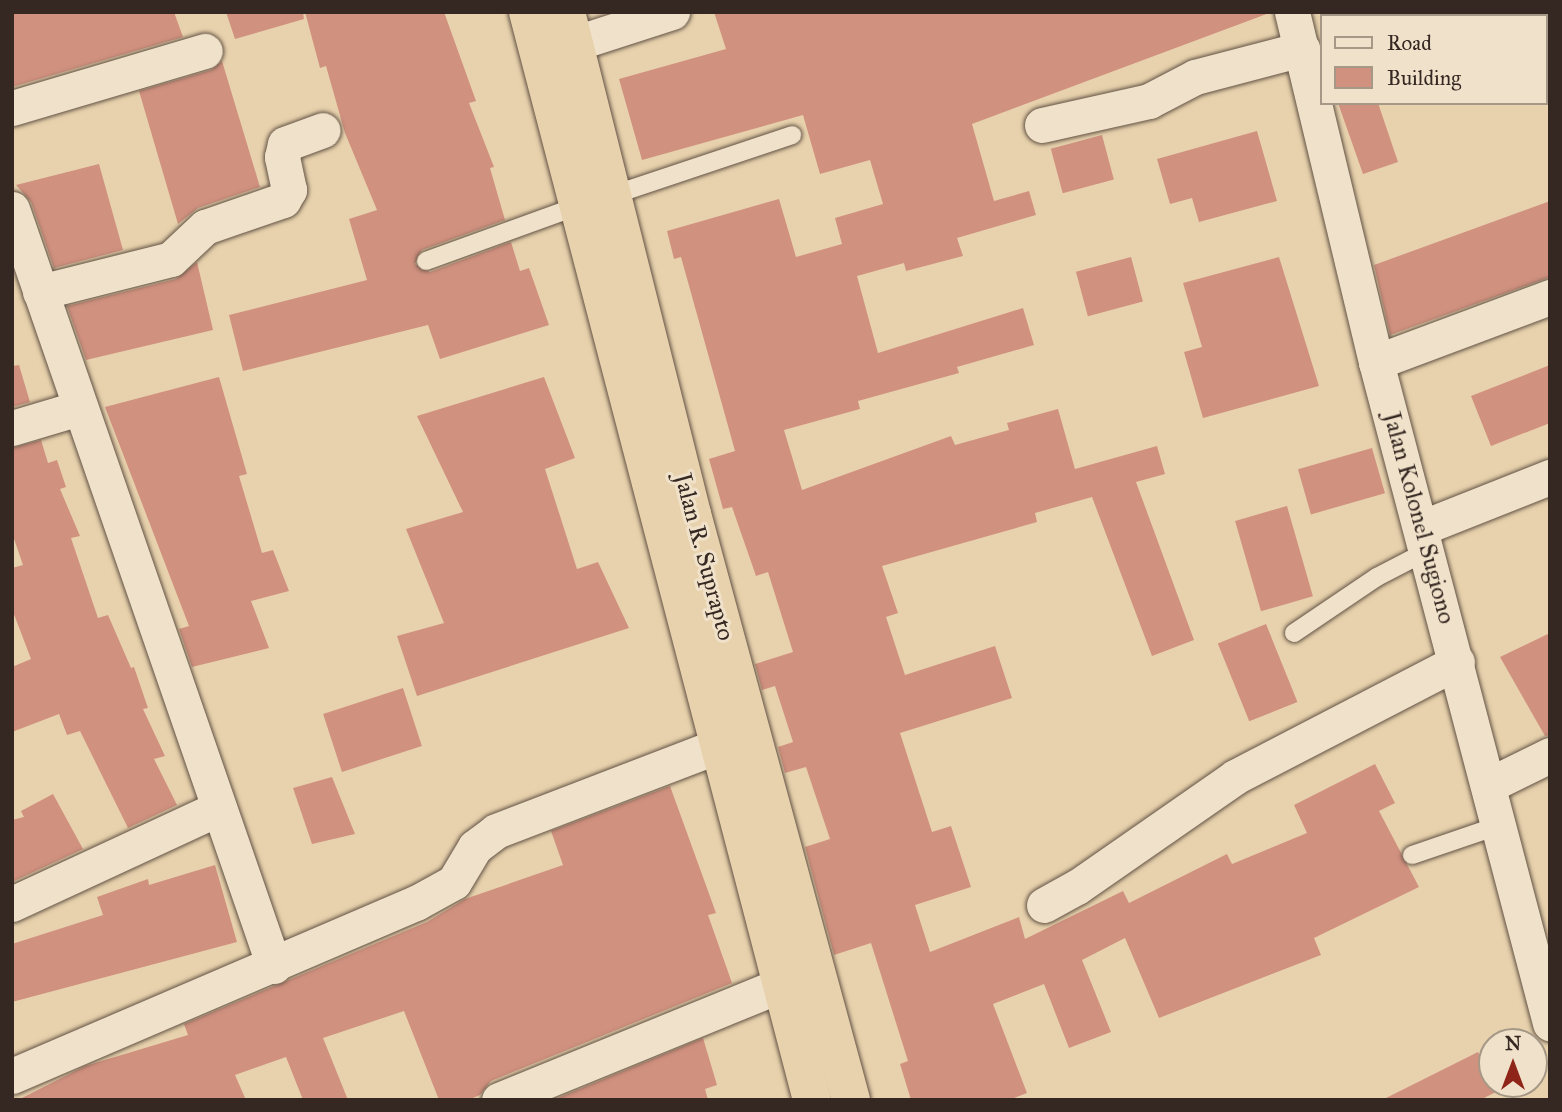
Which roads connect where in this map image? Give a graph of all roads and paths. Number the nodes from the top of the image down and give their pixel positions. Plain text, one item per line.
1 (528, 12) edge
2 (672, 12) edge
3 (1293, 12) edge
4 (571, 28) edge
5 (205, 51) dead end
6 (1311, 64) edge
7 (1320, 105) edge
8 (1320, 105) edge
9 (12, 108) edge
10 (1042, 125) dead end
11 (323, 130) dead end
12 (792, 135) dead end
13 (596, 201) junction
14 (12, 209) edge
15 (426, 261) dead end
16 (40, 292) junction
17 (1550, 297) edge
18 (1377, 362) junction
19 (79, 408) junction
20 (12, 428) edge
21 (1550, 477) edge
22 (1424, 540) junction
23 (1294, 633) dead end
24 (1457, 662) junction
25 (718, 746) junction
26 (1550, 755) edge
27 (1489, 785) junction
28 (219, 808) junction
29 (1500, 824) junction
30 (1412, 855) dead end
31 (12, 904) edge
32 (1044, 905) dead end
33 (1541, 948) edge
34 (274, 966) junction
35 (783, 984) junction
36 (1550, 1023) edge
37 (12, 1076) edge
38 (499, 1100) edge
39 (812, 1100) edge
40 (850, 1100) edge

1 - 13 highway, Jalan R. Suprapto
2 - 4 street
3 - 6 street, Jalan Kolonel Sugiono
4 - 13 highway, Jalan R. Suprapto
5 - 9 street
6 - 7 street, Jalan Kolonel Sugiono
6 - 10 street
8 - 18 street, Jalan Kolonel Sugiono
11 - 16 street
12 - 13 lane
13 - 15 lane
13 - 25 highway, Jalan R. Suprapto
13 - 40 highway, Jalan R. Suprapto
14 - 16 street
16 - 19 street
17 - 18 street
18 - 22 street, Jalan Kolonel Sugiono
19 - 20 street
19 - 28 street
21 - 22 street
22 - 23 lane
22 - 24 street, Jalan Kolonel Sugiono
24 - 27 street, Jalan Kolonel Sugiono
24 - 32 street
25 - 34 street
25 - 35 highway, Jalan R. Suprapto
26 - 27 street
27 - 29 street, Jalan Kolonel Sugiono
28 - 31 street
28 - 34 street
29 - 30 lane
29 - 33 street, Jalan Kolonel Sugiono
33 - 36 street, Jalan Kolonel Sugiono
34 - 37 street
35 - 38 street
35 - 39 highway, Jalan R. Suprapto

